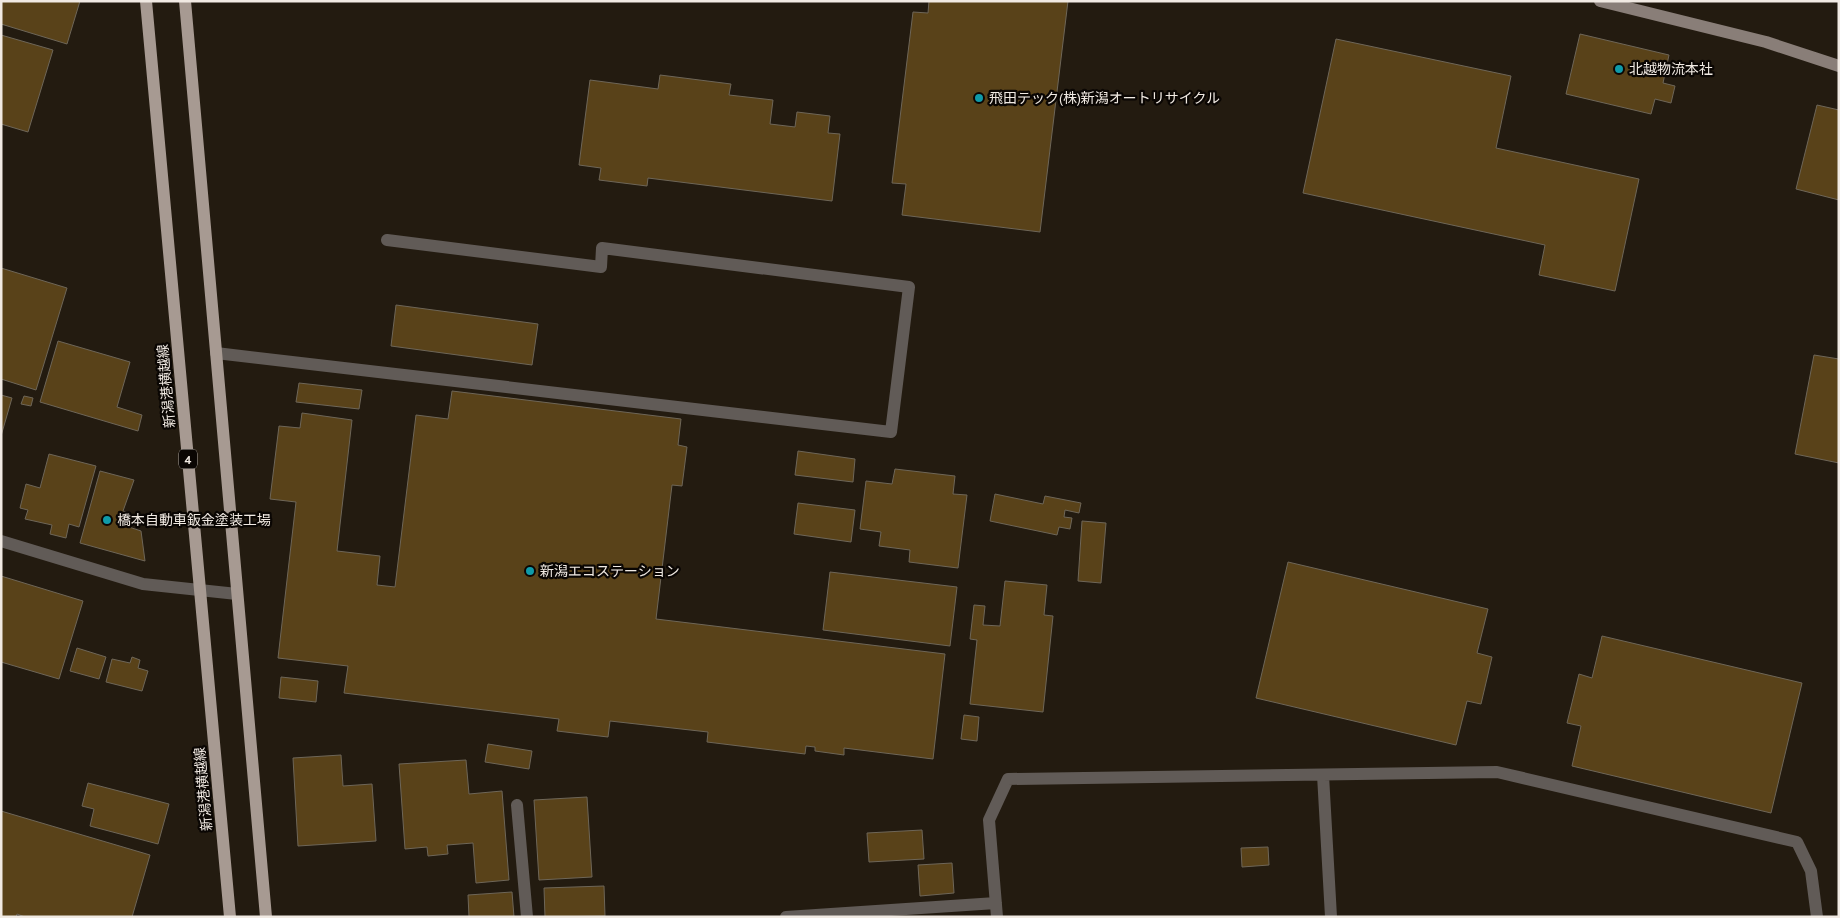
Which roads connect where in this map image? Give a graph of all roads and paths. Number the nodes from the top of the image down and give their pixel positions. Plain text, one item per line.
1 (146, 1) edge
2 (185, 1) edge
3 (1600, 1) edge
4 (1839, 66) edge
5 (387, 240) dead end
6 (216, 353) junction
7 (1, 541) edge
8 (200, 590) junction
9 (237, 594) junction
10 (1322, 774) junction
11 (517, 805) dead end
12 (996, 903) junction
13 (230, 917) edge
14 (266, 917) edge
15 (527, 917) edge
16 (786, 917) edge
17 (997, 917) edge
18 (1331, 917) edge
19 (1817, 917) edge

1 - 8 main road, 新潟港横越線 / 4
2 - 6 main road
3 - 4 street
5 - 6 street
6 - 9 main road
7 - 8 street
8 - 9 street
8 - 13 main road, 新潟港横越線 / 4
9 - 14 main road
10 - 12 street
10 - 18 street
10 - 19 street
11 - 15 street
12 - 16 street
12 - 17 street

